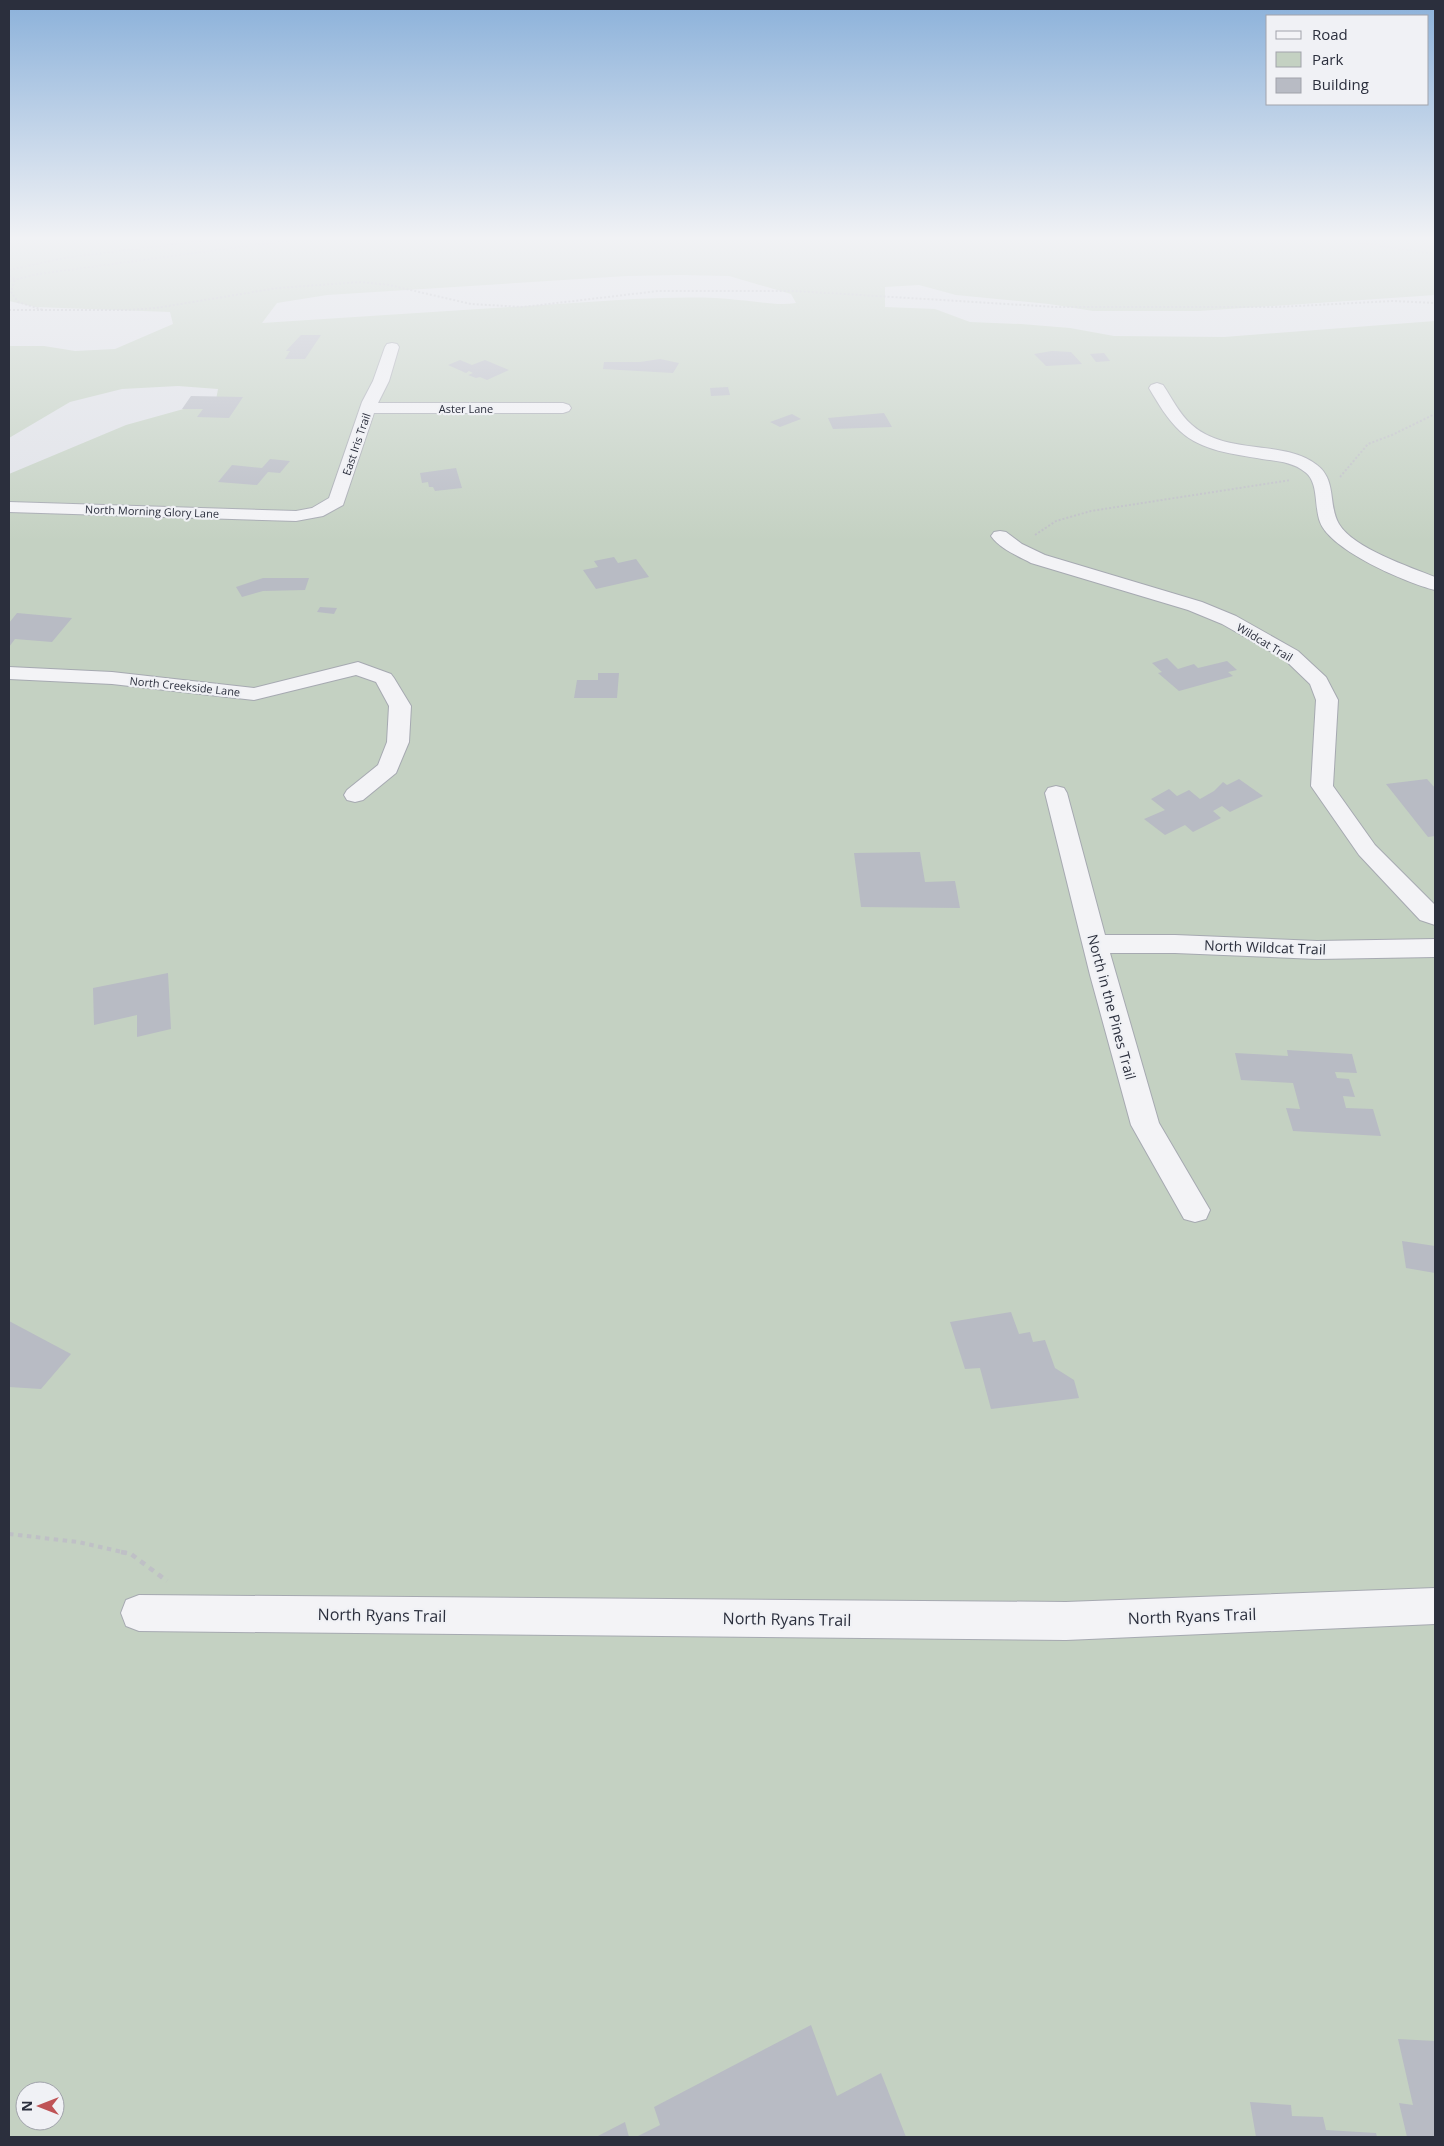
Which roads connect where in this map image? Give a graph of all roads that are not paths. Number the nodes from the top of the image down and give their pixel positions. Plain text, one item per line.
1 (392, 347) dead end
2 (1157, 388) dead end
3 (368, 408) junction
4 (563, 408) dead end
5 (14, 507) edge
6 (296, 516) joint
7 (9, 525) edge
8 (1008, 542) road end
9 (1435, 584) edge
10 (9, 673) edge
11 (1056, 793) dead end
12 (355, 795) dead end
13 (1435, 917) edge
14 (1095, 944) junction
15 (1435, 948) edge
16 (1195, 1210) dead end
17 (1435, 1606) edge
18 (139, 1613) dead end

1 - 3 street, East Iris Trail
2 - 9 street
3 - 4 street, Aster Lane
3 - 6 street, East Iris Trail
5 - 6 street, North Morning Glory Lane
5 - 7 street
8 - 13 street, Wildcat Trail
10 - 12 street, North Creekside Lane
11 - 14 street, North in the Pines Trail
14 - 15 street, North Wildcat Trail
14 - 16 street, North in the Pines Trail
17 - 18 street, North Ryans Trail

